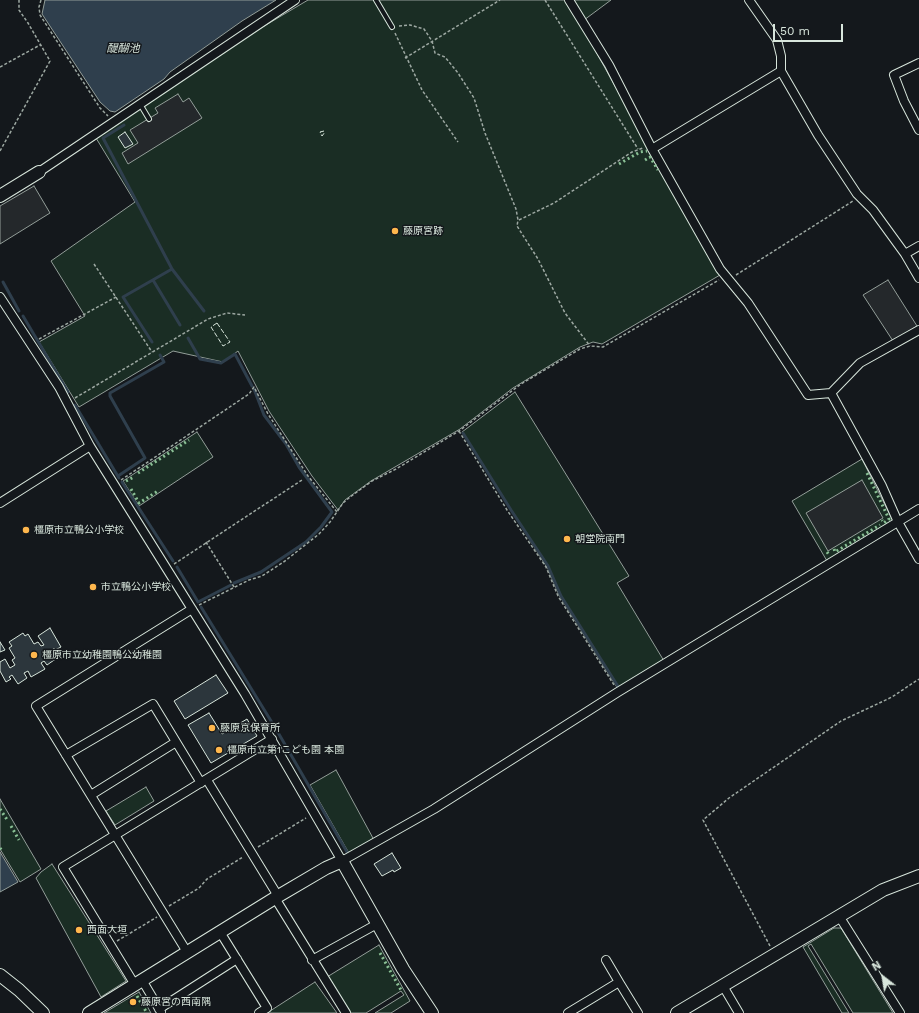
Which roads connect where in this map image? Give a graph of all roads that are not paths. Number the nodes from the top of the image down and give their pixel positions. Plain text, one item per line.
1 (295, 0) edge
2 (376, 0) edge
3 (569, 0) edge
4 (749, 0) edge
5 (392, 27) road end
6 (919, 63) edge
7 (781, 71) junction
8 (139, 104) junction
9 (149, 119) dead end
10 (919, 130) edge
11 (652, 148) junction
12 (39, 172) joint
13 (0, 196) edge
14 (919, 246) edge
15 (905, 254) junction
16 (919, 278) edge
17 (0, 297) edge
18 (919, 330) edge
19 (832, 393) junction
20 (90, 446) junction
21 (0, 503) edge
22 (919, 509) edge
23 (898, 522) junction
24 (919, 559) edge
25 (192, 609) junction
26 (272, 740) junction
27 (176, 742) junction
28 (66, 755) junction
29 (204, 781) junction
30 (91, 795) junction
31 (115, 835) junction
32 (342, 861) junction
33 (919, 876) edge
34 (277, 897) junction
35 (839, 916) junction
36 (377, 924) junction
37 (220, 932) junction
38 (187, 952) junction
39 (237, 959) junction
40 (312, 960) junction
41 (606, 960) dead end
42 (0, 975) edge
43 (138, 982) junction
44 (619, 982) junction
45 (722, 986) junction
46 (160, 1011) edge
47 (43, 1013) edge
48 (89, 1013) edge
49 (259, 1013) edge
50 (346, 1013) edge
51 (432, 1013) edge
52 (568, 1013) edge
53 (638, 1013) edge
54 (677, 1013) edge
55 (739, 1013) edge
56 (900, 1013) edge

1 - 8 street
2 - 5 lane
3 - 11 street
4 - 7 street
6 - 10 street
7 - 11 street
7 - 15 street
8 - 9 lane
8 - 12 street
11 - 19 street
12 - 13 street
14 - 15 street
15 - 16 street
17 - 20 street
18 - 19 street
19 - 23 street
20 - 21 street
20 - 25 street
22 - 23 street
23 - 24 street
23 - 32 street
25 - 26 street
25 - 28 street
26 - 29 street
26 - 32 street
27 - 28 street
27 - 29 street
27 - 30 street
28 - 30 street
29 - 31 street
29 - 34 street
30 - 31 street
31 - 38 street
31 - 43 street
32 - 34 street
32 - 36 street
33 - 35 street
34 - 37 street
34 - 40 street
35 - 45 street
35 - 56 street
36 - 40 street
36 - 51 street
37 - 38 street
37 - 39 street
38 - 43 street
39 - 46 street
39 - 49 street
40 - 50 street
41 - 44 street
42 - 47 street
43 - 46 street
43 - 48 street
44 - 52 street
44 - 53 street
45 - 54 street
45 - 55 street

